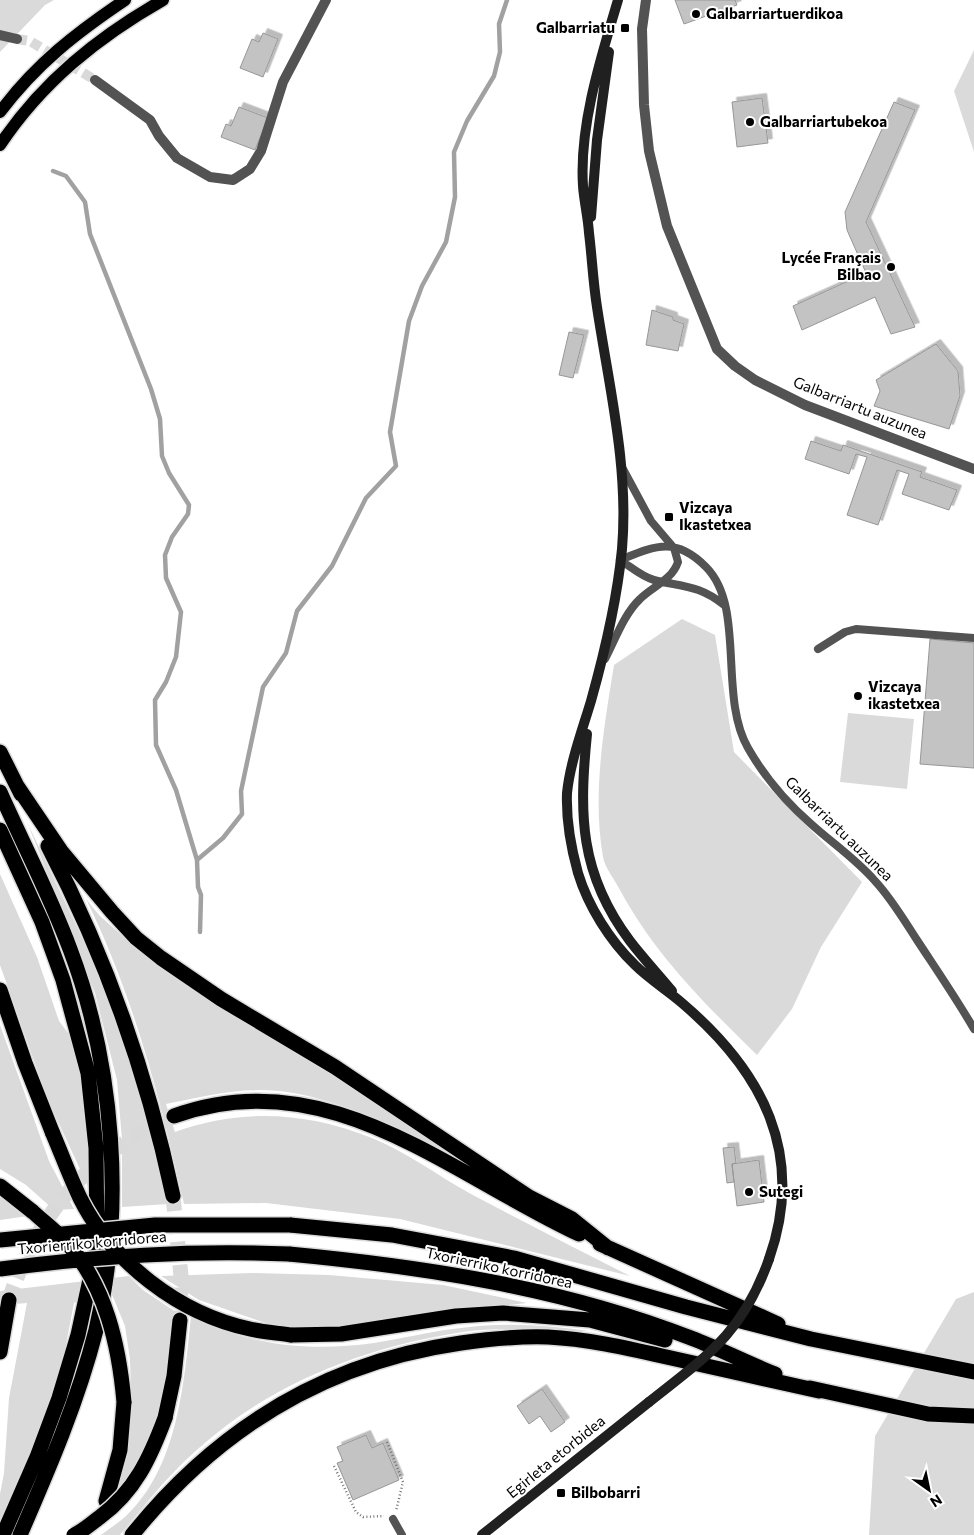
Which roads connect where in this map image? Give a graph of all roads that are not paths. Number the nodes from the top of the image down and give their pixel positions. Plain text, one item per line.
1 (125, 0) edge
2 (163, 0) edge
3 (326, 0) edge
4 (619, 0) edge
5 (646, 0) edge
6 (0, 35) edge
7 (17, 39) tunnel mouth
8 (95, 80) tunnel mouth
9 (0, 112) edge
10 (0, 145) edge
11 (621, 464) junction
12 (974, 469) edge
13 (674, 548) junction
14 (620, 560) junction
15 (663, 582) junction
16 (724, 605) junction
17 (974, 638) edge
18 (818, 649) dead end
19 (599, 670) junction
20 (589, 707) junction
21 (0, 752) edge
22 (17, 786) junction
23 (0, 792) edge
24 (0, 830) edge
25 (0, 990) edge
26 (680, 1001) junction
27 (974, 1029) edge
28 (174, 1116) tunnel mouth
29 (0, 1186) edge
30 (173, 1196) tunnel mouth
31 (0, 1240) edge
32 (608, 1248) junction
33 (0, 1269) edge
34 (9, 1300) tunnel mouth
35 (180, 1320) tunnel mouth
36 (811, 1339) junction
37 (0, 1352) edge
38 (756, 1366) junction
39 (974, 1372) edge
40 (819, 1391) junction
41 (974, 1416) edge
42 (106, 1501) dead end
43 (393, 1518) road end
44 (3, 1535) edge
45 (20, 1535) edge
46 (74, 1535) edge
47 (132, 1535) edge
48 (402, 1535) edge
49 (482, 1535) edge

1 - 9 main road
2 - 10 main road
3 - 8 street
4 - 11 street
5 - 12 street, Galbarriartu auzunea
6 - 7 street
11 - 13 lane
11 - 14 street
13 - 14 lane
13 - 15 lane
13 - 16 lane, Galbarriartu auzunea
14 - 15 lane
14 - 19 street
15 - 16 lane
15 - 19 lane
16 - 27 lane, Galbarriartu auzunea
17 - 18 lane
19 - 20 street
20 - 26 street
20 - 26 street
21 - 22 highway
22 - 30 highway
22 - 32 highway
23 - 45 highway
24 - 44 highway
25 - 38 highway, bridge
26 - 49 street, Egirleta etorbidea, bridge
28 - 32 highway
29 - 42 highway, bridge
31 - 36 highway, Txorierriko korridorea, bridge
32 - 36 highway
33 - 38 highway, Txorierriko korridorea, bridge
34 - 37 highway
35 - 46 highway, bridge
36 - 39 highway, Txorierriko korridorea
38 - 40 highway, Txorierriko korridorea
40 - 41 highway, Txorierriko korridorea
40 - 47 highway
43 - 48 lane

